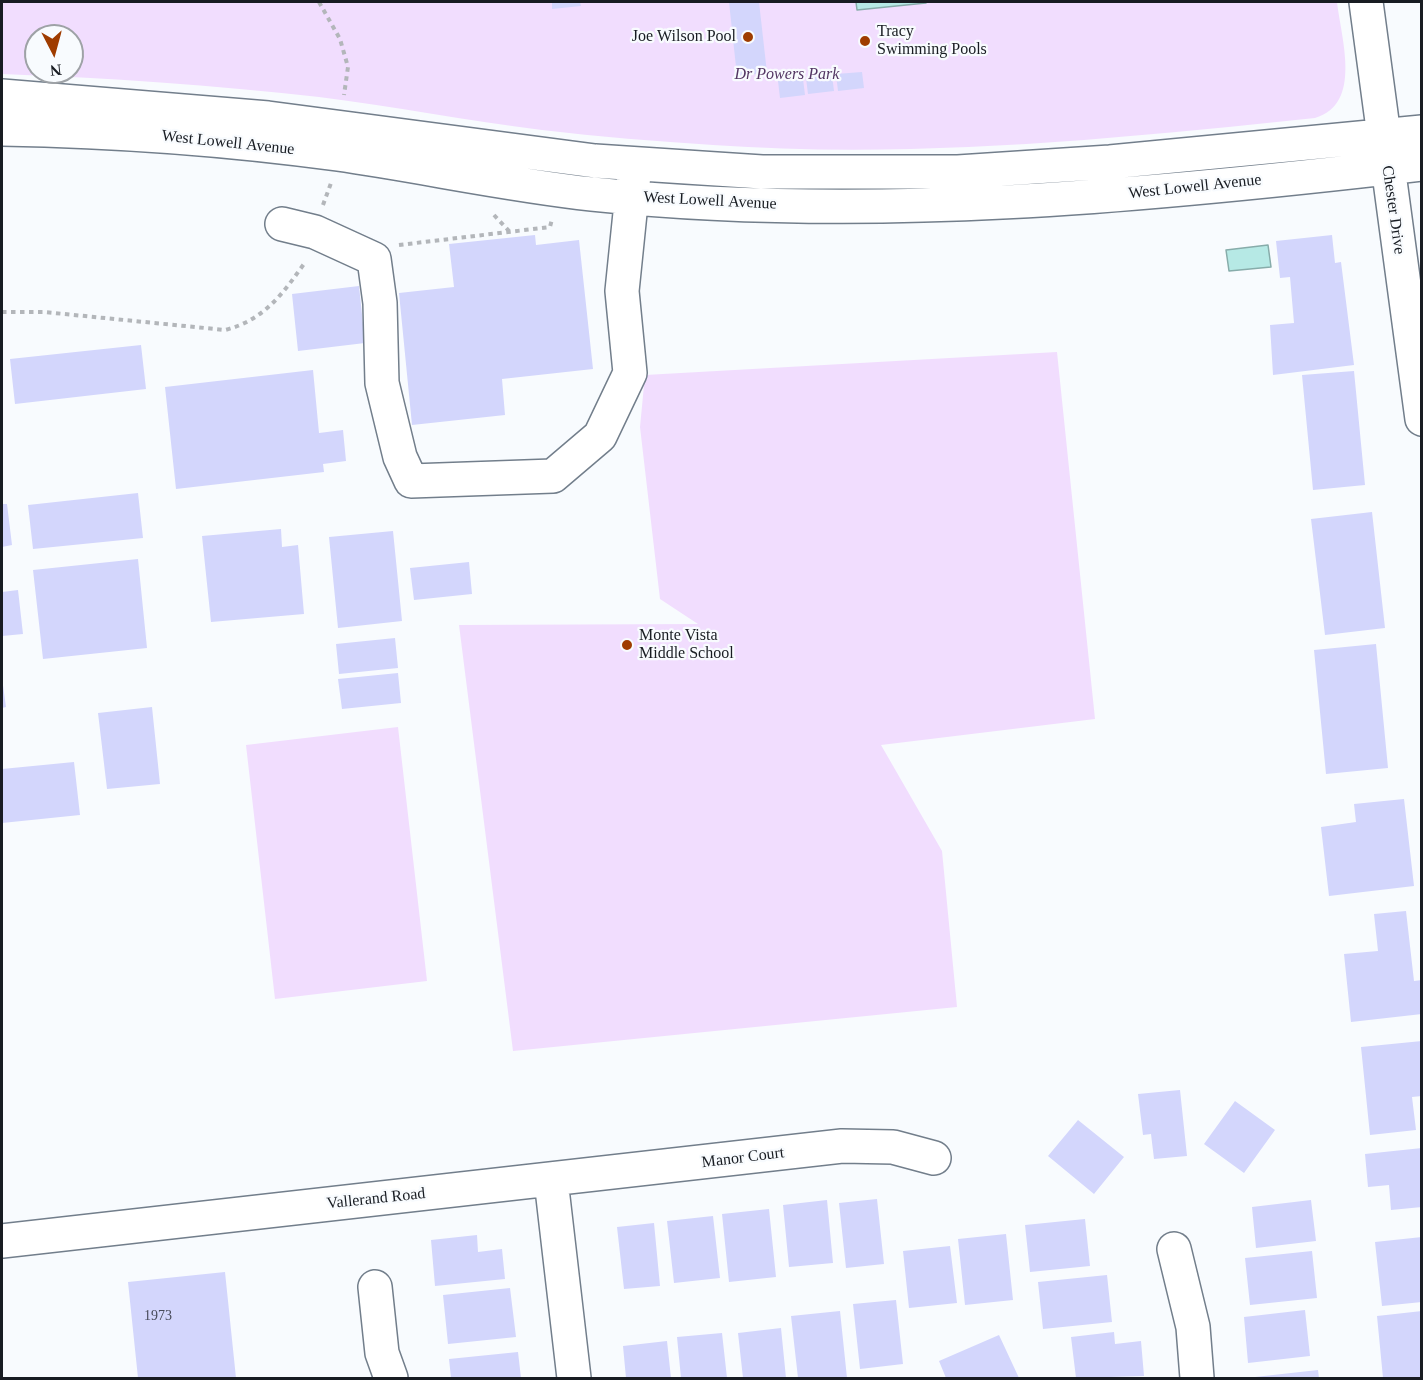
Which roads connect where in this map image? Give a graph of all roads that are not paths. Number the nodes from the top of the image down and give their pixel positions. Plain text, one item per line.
1 (1366, 2) edge
2 (2, 96) edge
3 (2, 129) edge
4 (1422, 132) edge
5 (1383, 136) junction
6 (636, 164) junction
7 (1422, 164) edge
8 (1388, 168) junction
9 (631, 197) junction
10 (282, 224) dead end
11 (1422, 419) edge
12 (934, 1158) dead end
13 (551, 1180) junction
14 (2, 1241) edge
15 (1174, 1249) dead end
16 (375, 1287) dead end
17 (391, 1378) edge
18 (574, 1378) edge
19 (1197, 1378) edge

1 - 5 street, Chester Drive
2 - 6 street, West Lowell Avenue
3 - 9 street, West Lowell Avenue
4 - 5 street, West Lowell Avenue
5 - 6 street, West Lowell Avenue
5 - 8 street, Chester Drive
6 - 9 street
7 - 8 street, West Lowell Avenue
8 - 9 street, West Lowell Avenue
8 - 11 street, Chester Drive
9 - 10 street
12 - 13 street, Manor Court
13 - 14 street, Vallerand Road
13 - 18 street
15 - 19 street
16 - 17 street

